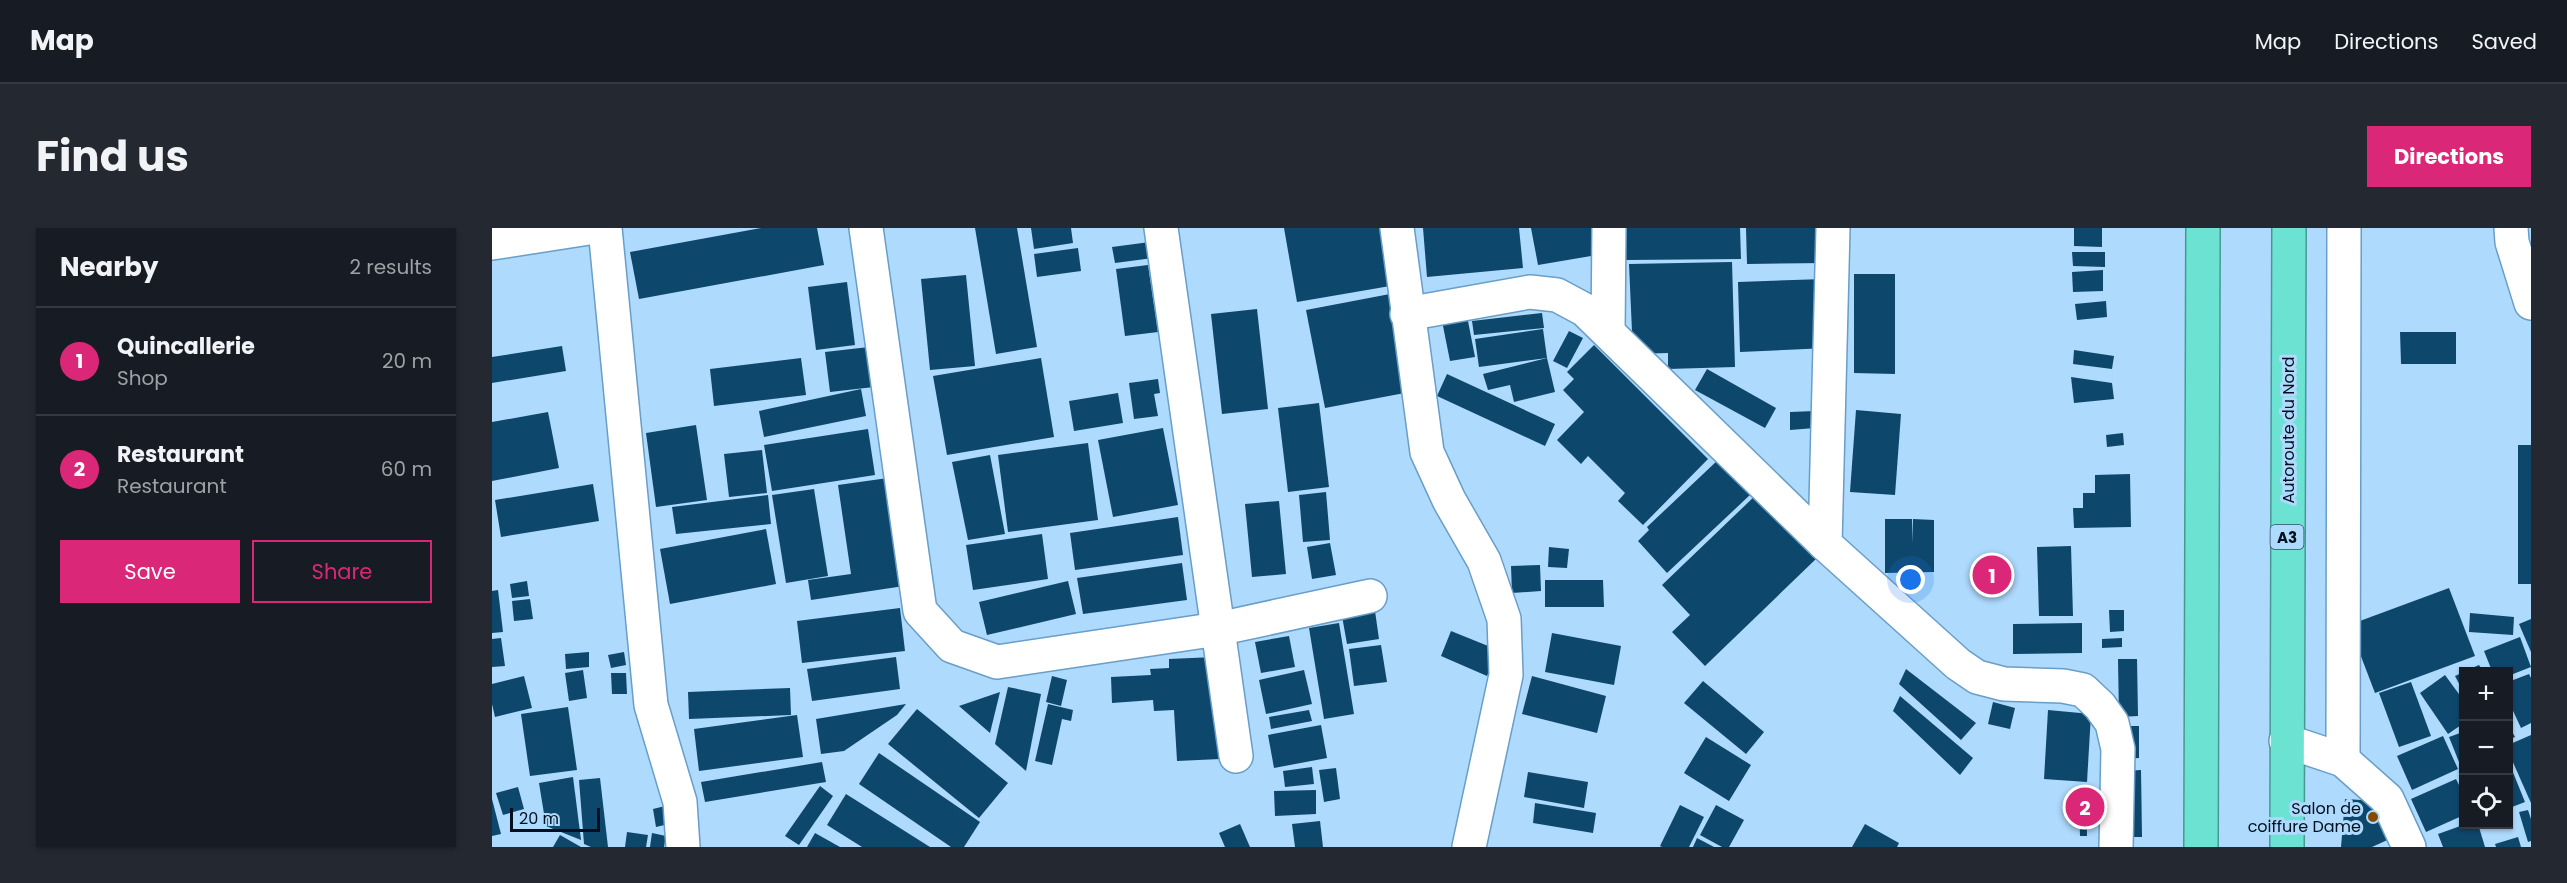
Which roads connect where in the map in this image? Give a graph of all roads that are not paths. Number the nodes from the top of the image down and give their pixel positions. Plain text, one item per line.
1 (589, 228) edge
2 (605, 228) edge
3 (866, 228) edge
4 (1161, 228) edge
5 (1397, 228) edge
6 (1609, 228) edge
7 (1833, 228) edge
8 (2203, 228) edge
9 (2289, 228) edge
10 (2344, 228) edge
11 (2511, 228) edge
12 (492, 243) edge
13 (2531, 303) edge
14 (1407, 314) junction
15 (1608, 331) junction
16 (1825, 544) junction
17 (1370, 596) dead end
18 (1218, 630) junction
19 (2286, 741) junction
20 (1236, 756) dead end
21 (2343, 760) junction
22 (683, 847) edge
23 (1469, 847) edge
24 (2116, 847) edge
25 (2201, 847) edge
26 (2287, 847) edge
27 (2409, 847) edge

1 - 12 street
2 - 22 street
3 - 18 street
4 - 18 street
5 - 14 street
6 - 15 street
7 - 16 street
8 - 25 highway
9 - 19 highway, Autoroute du Nord / A3
10 - 21 street
11 - 13 street
14 - 15 street
14 - 23 street
15 - 16 street
16 - 24 street
17 - 18 street
18 - 20 street
19 - 21 street
19 - 26 highway, Autoroute du Nord / A3
21 - 27 street

